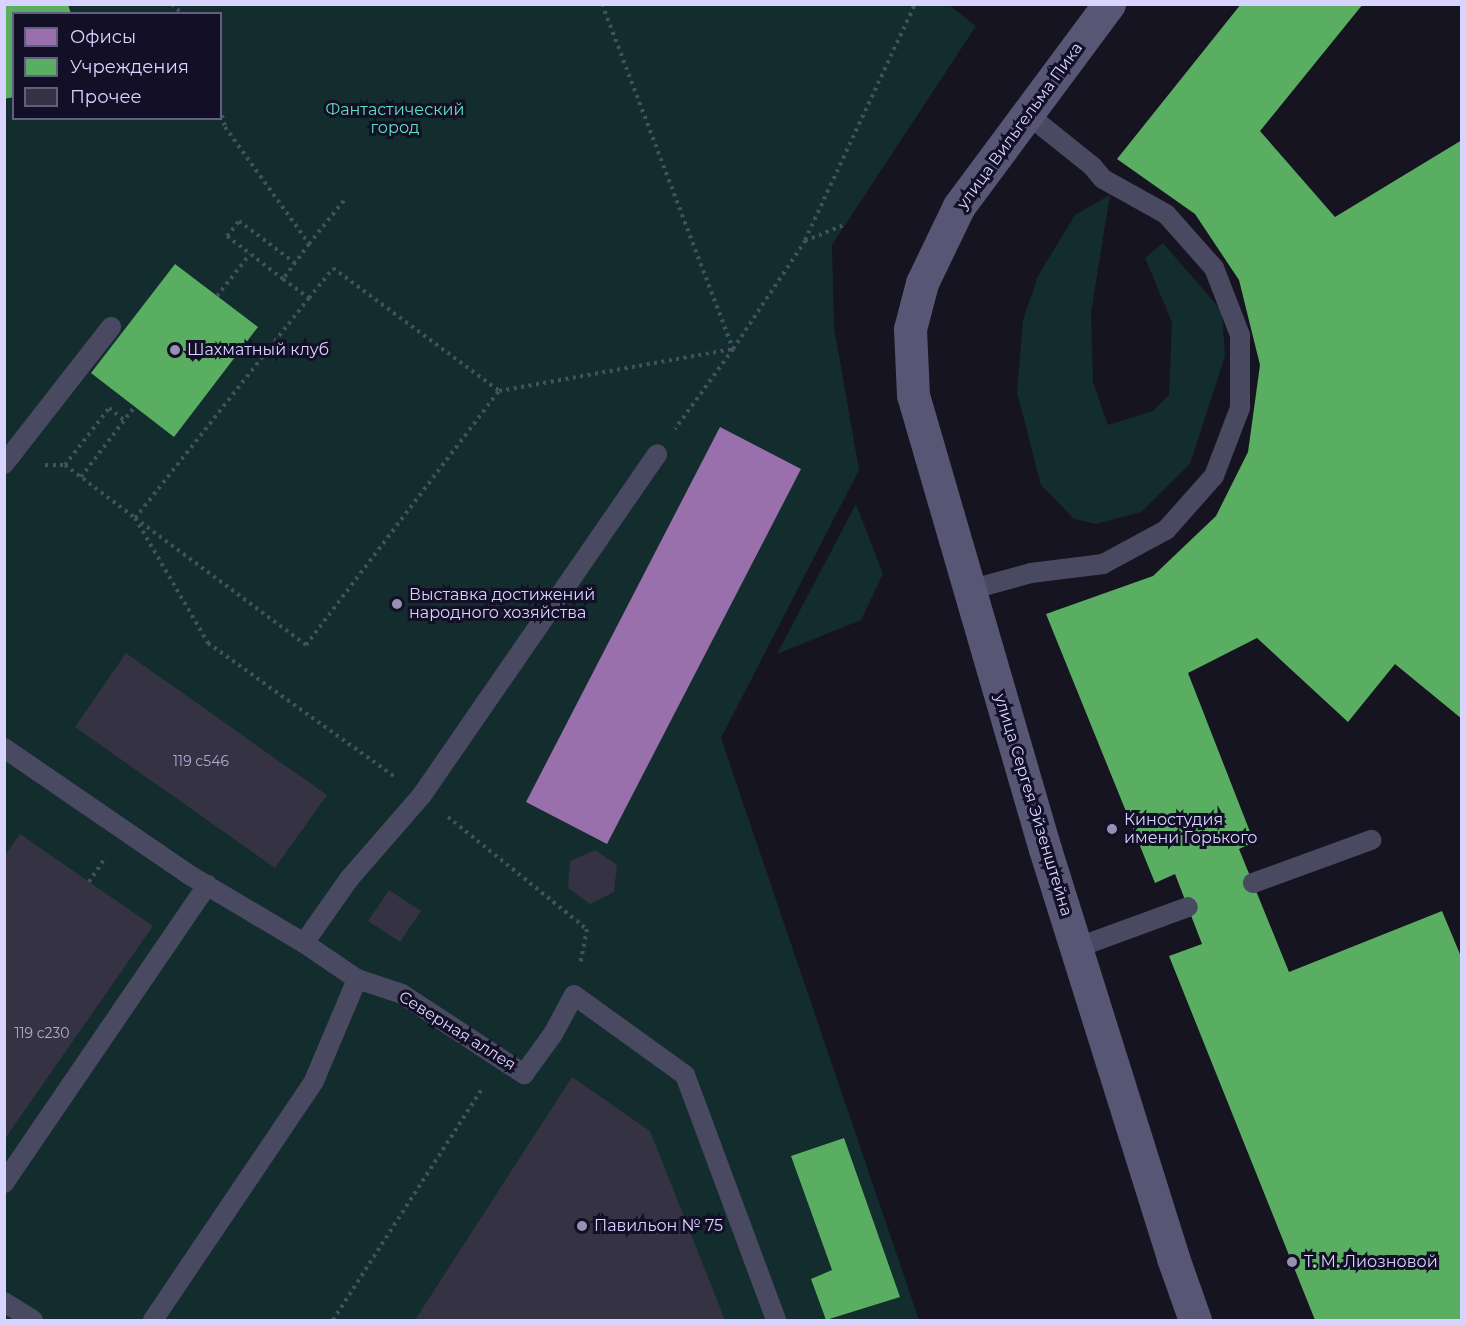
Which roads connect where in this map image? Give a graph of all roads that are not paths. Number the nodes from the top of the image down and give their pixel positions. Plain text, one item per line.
1 (1109, 5) edge
2 (1027, 114) junction
3 (922, 283) joint
4 (111, 327) dead end
5 (657, 454) road end
6 (5, 463) edge
7 (969, 590) junction
8 (4, 748) edge
9 (1371, 840) dead end
10 (1254, 883) dead end
11 (207, 885) junction
12 (1188, 907) dead end
13 (304, 943) junction
14 (1076, 948) junction
15 (357, 979) junction
16 (4, 1183) edge
17 (4, 1302) edge
18 (33, 1320) edge
19 (153, 1320) edge
20 (776, 1320) edge
21 (1195, 1320) edge

1 - 2 main road, улица Вильгельма Пика
2 - 3 main road, улица Вильгельма Пика
2 - 7 lane
3 - 7 main road, улица Сергея Эйзенштейна
4 - 6 lane
5 - 13 lane
7 - 14 main road, улица Сергея Эйзенштейна
8 - 11 lane, Северная аллея
9 - 10 lane
11 - 13 lane, Северная аллея
11 - 16 lane
12 - 14 lane
13 - 15 lane, Северная аллея
14 - 21 main road, улица Сергея Эйзенштейна
15 - 19 lane
15 - 20 lane, Северная аллея
17 - 18 lane

